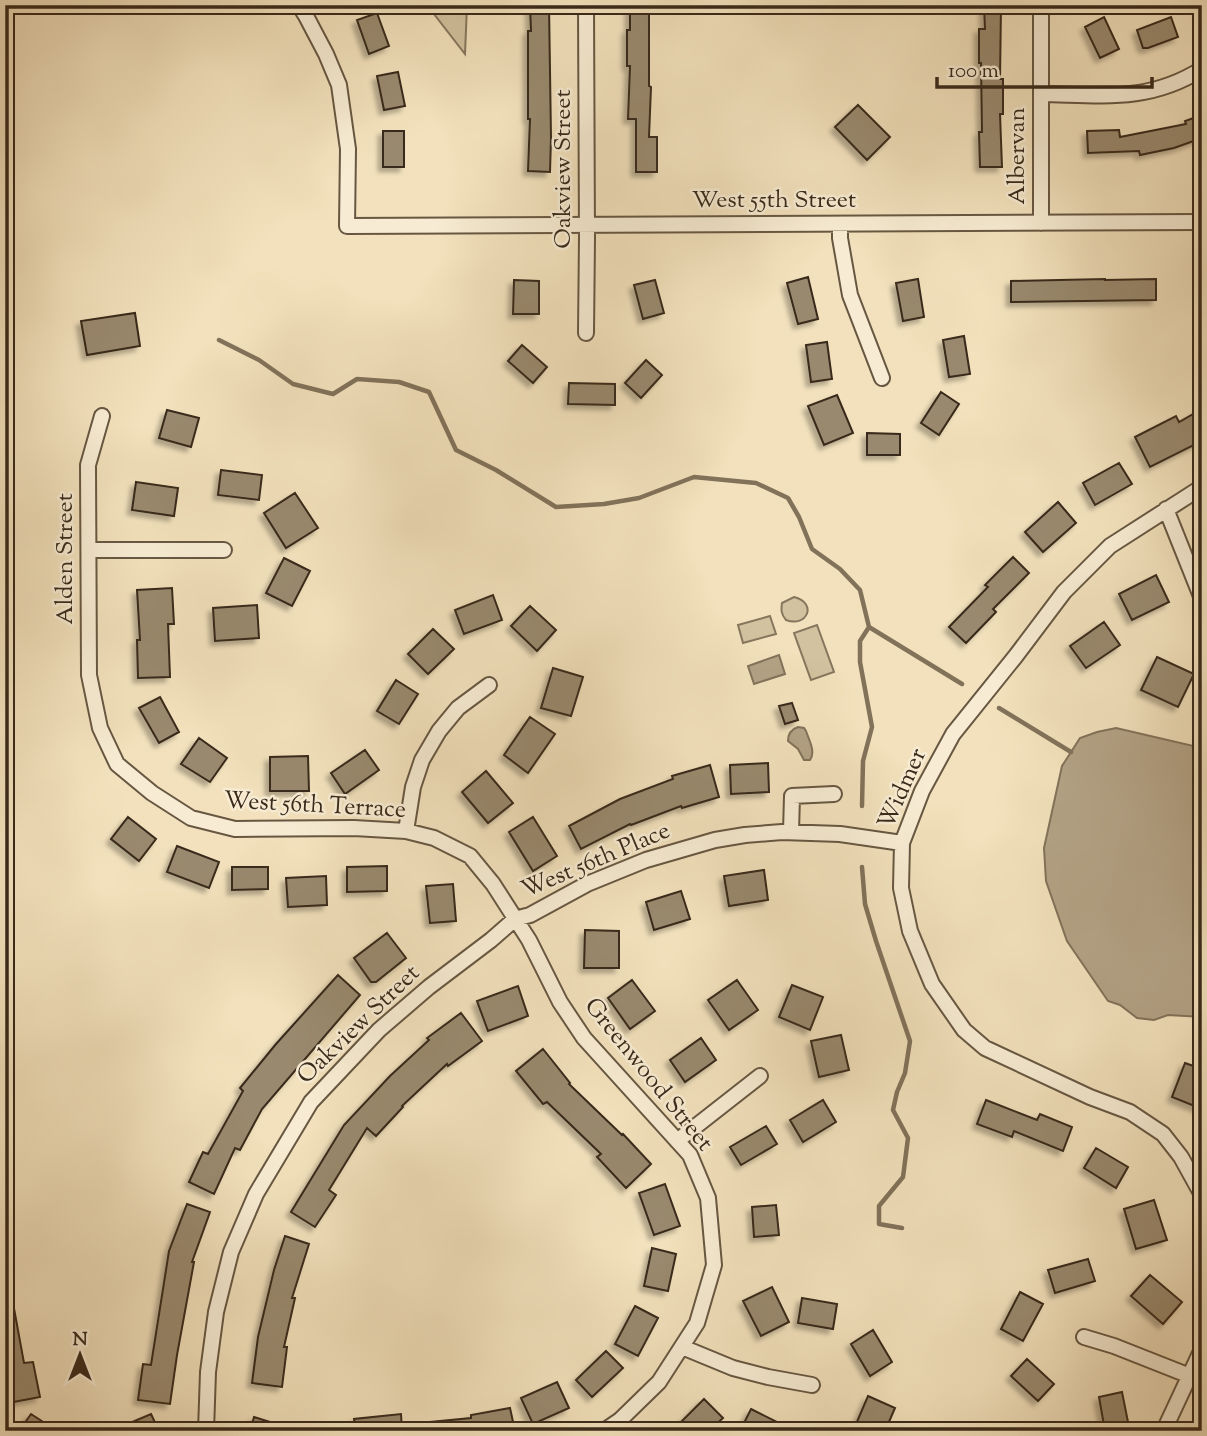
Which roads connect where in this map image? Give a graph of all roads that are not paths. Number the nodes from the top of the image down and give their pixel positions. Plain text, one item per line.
1 (299, 5) edge
2 (586, 5) edge
3 (1041, 5) edge
4 (1202, 69) edge
5 (1041, 94) junction
6 (1202, 222) edge
7 (1041, 223) junction
8 (840, 224) junction
9 (587, 225) junction
10 (586, 333) dead end
11 (882, 378) dead end
12 (102, 416) dead end
13 (1202, 487) edge
14 (1166, 509) junction
15 (89, 550) junction
16 (224, 550) dead end
17 (1202, 599) edge
18 (489, 685) dead end
19 (95, 703) joint
20 (834, 794) dead end
21 (406, 831) junction
22 (791, 832) junction
23 (902, 843) junction
24 (515, 919) junction
25 (760, 1076) dead end
26 (677, 1141) junction
27 (1202, 1195) edge
28 (1084, 1337) dead end
29 (682, 1347) junction
30 (1202, 1349) edge
31 (1190, 1376) junction
32 (812, 1385) dead end
33 (206, 1431) edge
34 (604, 1431) edge
35 (1165, 1431) edge

1 - 9 street, West 55th Street
2 - 9 street, Oakview Street
3 - 5 street, Albervan
4 - 5 street
5 - 7 street, Albervan
6 - 7 street, West 55th Street
7 - 8 street, West 55th Street
8 - 9 street, West 55th Street
8 - 11 street
9 - 10 street, Oakview Street
12 - 15 street, Alden Street
13 - 14 street, Widmer
14 - 17 street
14 - 23 street, Widmer
15 - 16 street
15 - 19 street, Alden Street
18 - 21 street
19 - 21 street, West 56th Terrace
20 - 22 street
21 - 24 street, West 56th Terrace
22 - 23 street, West 56th Place
22 - 24 street, West 56th Place
23 - 27 street, Widmer
24 - 26 street, Greenwood Street
24 - 33 street, Oakview Street
25 - 26 street
26 - 29 street, Greenwood Street
28 - 31 street
29 - 32 street
29 - 34 street, Greenwood Street
30 - 31 street
31 - 35 street

